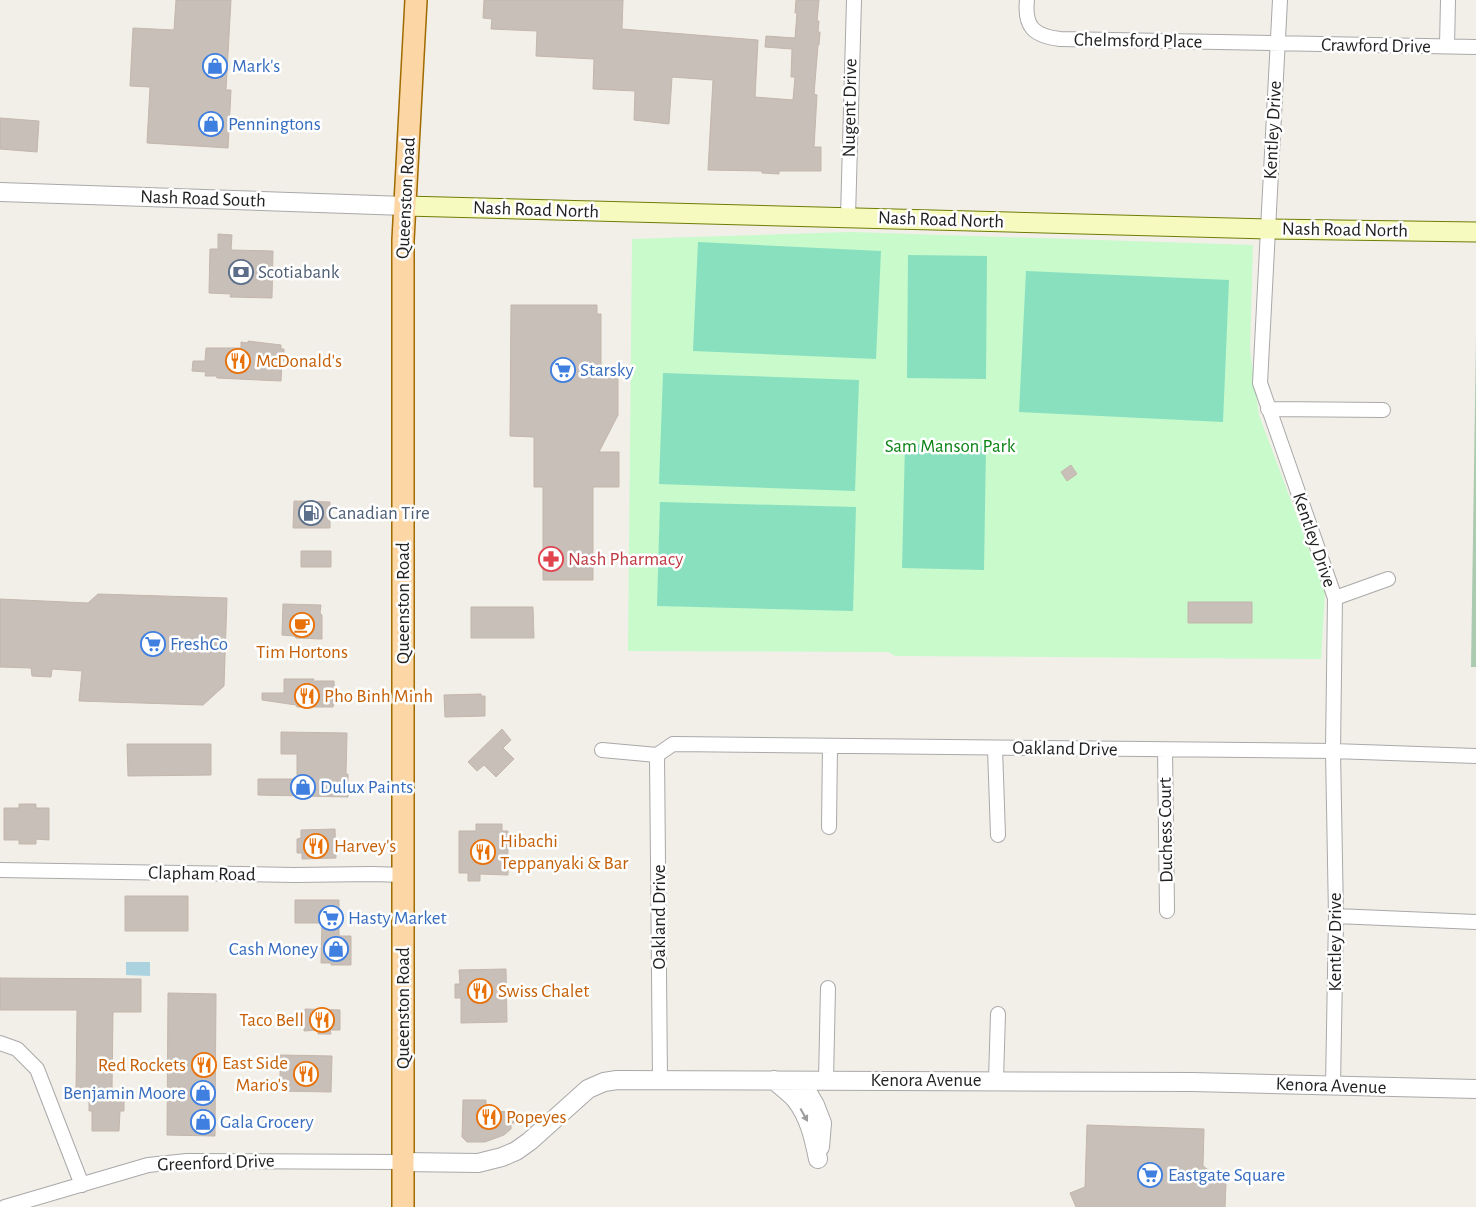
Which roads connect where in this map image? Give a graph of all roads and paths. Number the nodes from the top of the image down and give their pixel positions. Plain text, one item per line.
1 (416, 0) edge
2 (854, 0) edge
3 (1026, 0) edge
4 (1280, 0) edge
5 (1448, 0) edge
6 (1276, 44) junction
7 (1447, 46) junction
8 (1476, 47) edge
9 (0, 192) edge
10 (405, 206) junction
11 (848, 217) junction
12 (1268, 229) junction
13 (1476, 232) edge
14 (1268, 409) junction
15 (1383, 410) dead end
16 (1388, 579) dead end
17 (1335, 598) junction
18 (830, 746) junction
19 (995, 748) junction
20 (602, 750) dead end
21 (1165, 750) junction
22 (1334, 751) junction
23 (657, 755) junction
24 (1476, 756) edge
25 (829, 826) dead end
26 (998, 836) dead end
27 (0, 870) edge
28 (404, 875) junction
29 (1167, 911) dead end
30 (1336, 916) junction
31 (1476, 922) edge
32 (828, 988) dead end
33 (998, 1014) dead end
34 (0, 1043) edge
35 (660, 1080) junction
36 (774, 1080) junction
37 (826, 1080) junction
38 (996, 1080) junction
39 (801, 1081) junction
40 (1333, 1086) junction
41 (1476, 1089) edge
42 (402, 1162) junction
43 (82, 1185) junction
44 (11, 1206) edge
45 (403, 1207) edge

1 - 10 main road, Queenston Road
2 - 11 street, Nugent Drive
3 - 6 street, Chelmsford Place
4 - 6 street, Kentley Drive
5 - 7 street
6 - 7 street, Crawford Drive
6 - 12 street, Kentley Drive
7 - 8 street, Crawford Drive
9 - 10 street, Nash Road South
10 - 11 main road, Nash Road North
10 - 28 main road, Queenston Road
11 - 12 main road, Nash Road North
12 - 13 main road, Nash Road North
12 - 14 street, Kentley Drive
14 - 15 street
14 - 17 street, Kentley Drive
16 - 17 street
17 - 22 street, Kentley Drive
18 - 19 street, Oakland Drive
18 - 23 street, Oakland Drive
18 - 25 street
19 - 21 street, Oakland Drive
19 - 26 street
20 - 23 street
21 - 22 street, Oakland Drive
21 - 29 street, Duchess Court
22 - 24 street, Oakland Drive
22 - 30 street, Kentley Drive
23 - 35 street, Oakland Drive
27 - 28 street, Clapham Road
28 - 42 main road, Queenston Road
30 - 31 street
30 - 40 street, Kentley Drive
32 - 37 street
33 - 38 street
34 - 43 street
35 - 36 street, Kenora Avenue
35 - 42 street, Kenora Avenue
36 - 39 street, Kenora Avenue
36 -> 39 street
37 - 38 street, Kenora Avenue
37 - 39 street, Kenora Avenue
38 - 40 street, Kenora Avenue
40 - 41 street, Kenora Avenue
42 - 43 street, Greenford Drive
42 - 45 main road, Queenston Road
43 - 44 street, Greenford Drive

